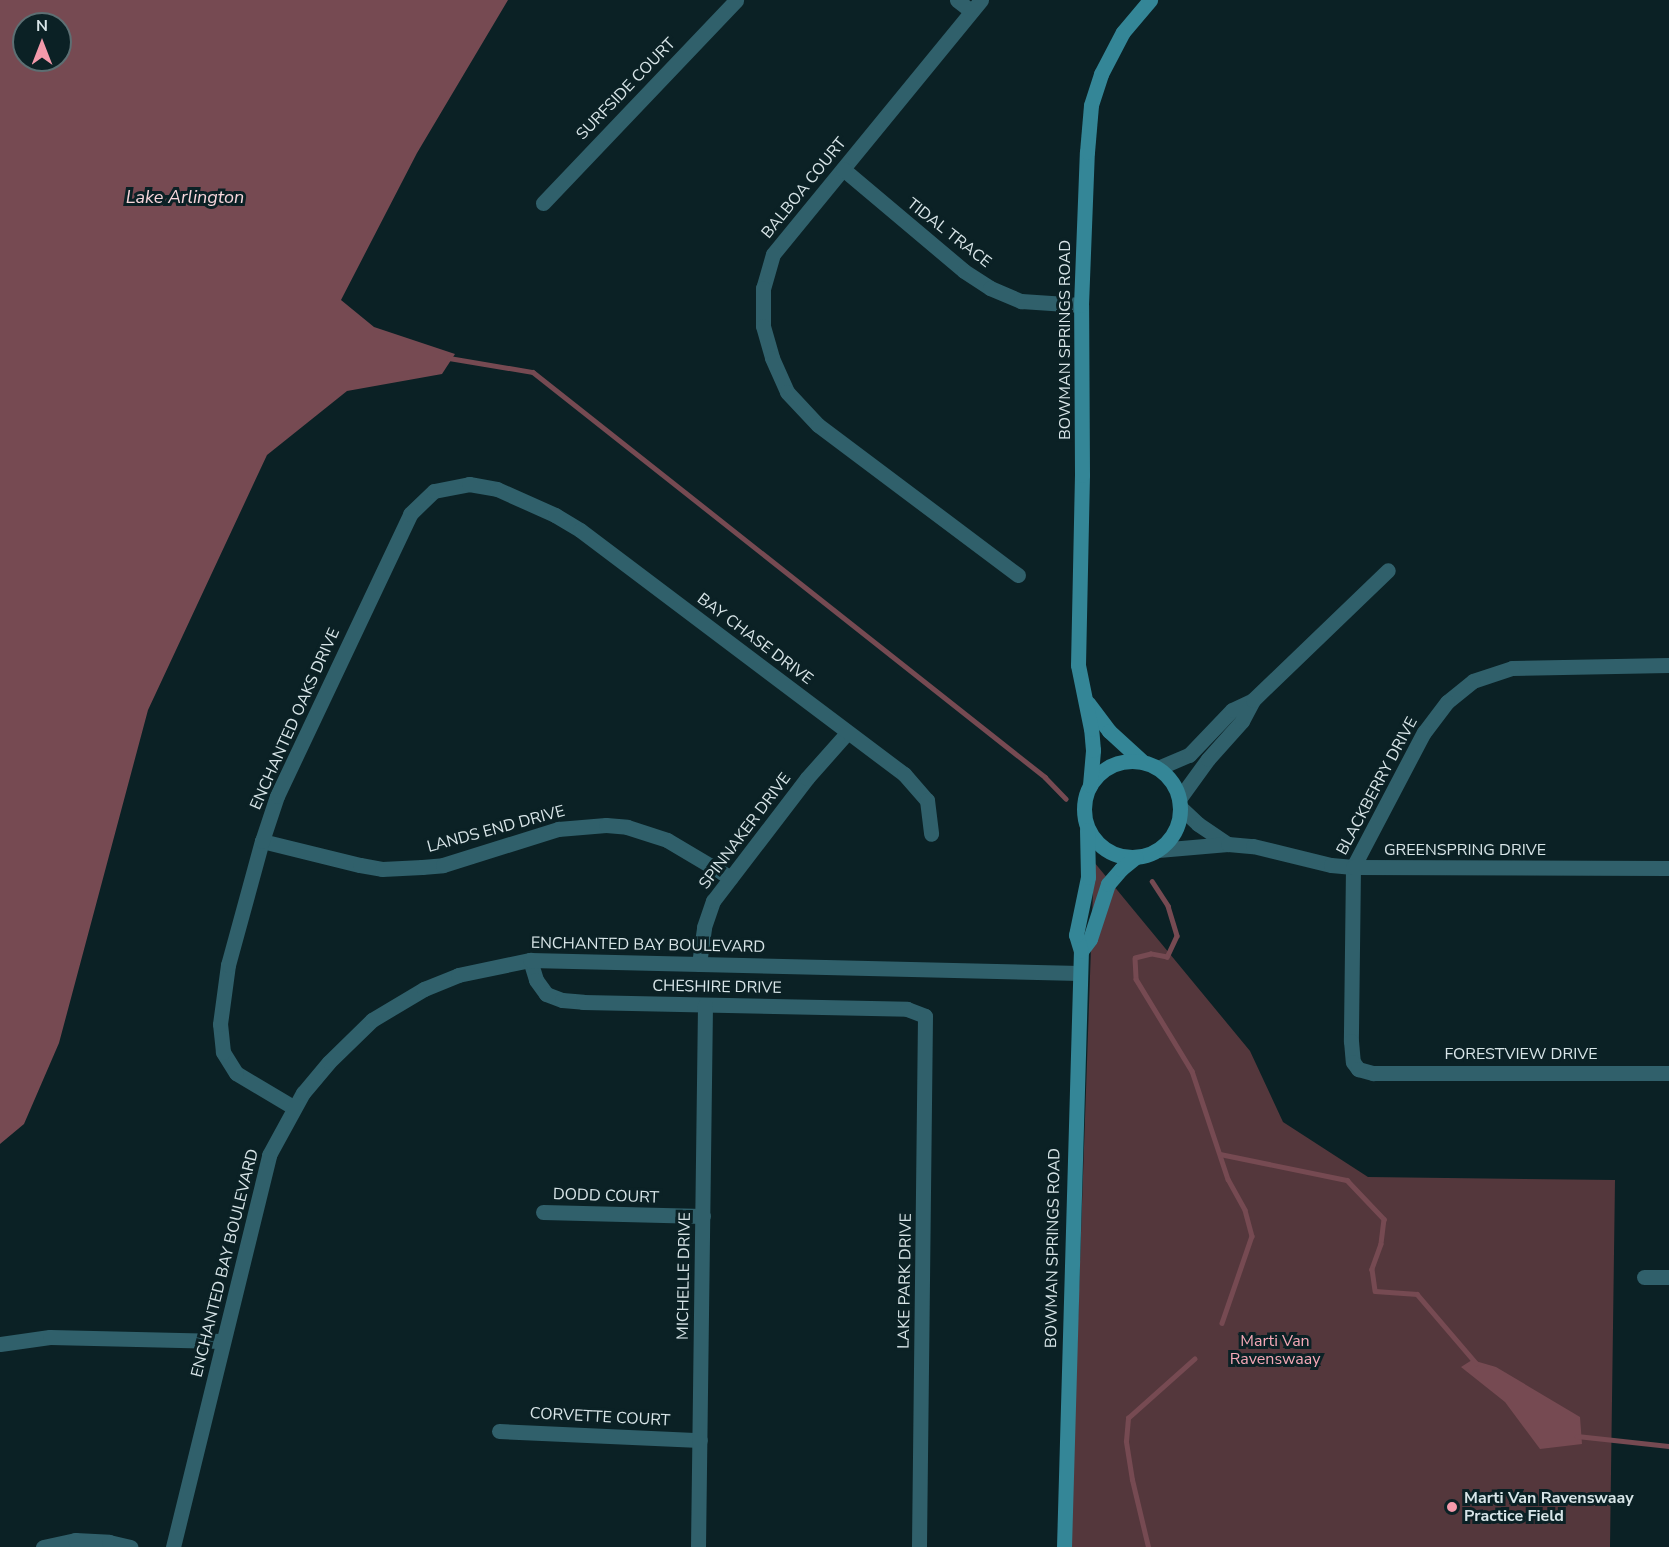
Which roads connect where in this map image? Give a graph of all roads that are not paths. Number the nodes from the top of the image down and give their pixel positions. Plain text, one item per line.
1 (736, 0) edge
2 (957, 0) edge
3 (1150, 0) edge
4 (976, 6) edge
5 (843, 169) junction
6 (543, 203) dead end
7 (1081, 305) junction
8 (523, 500) joint
9 (1388, 570) dead end
10 (1018, 575) dead end
11 (1669, 665) edge
12 (1085, 698) junction
13 (1253, 700) junction
14 (847, 733) junction
15 (1150, 765) junction
16 (1090, 785) junction
17 (1180, 803) junction
18 (1087, 830) junction
19 (931, 834) dead end
20 (262, 841) junction
21 (1228, 844) junction
22 (1158, 850) junction
23 (1137, 857) junction
24 (1353, 867) junction
25 (1669, 868) edge
26 (731, 878) junction
27 (1081, 951) junction
28 (530, 960) junction
29 (699, 964) junction
30 (1080, 973) junction
31 (705, 1005) junction
32 (925, 1016) joint
33 (1373, 1073) joint
34 (1669, 1073) edge
35 (293, 1107) junction
36 (543, 1212) dead end
37 (703, 1216) junction
38 (1644, 1277) dead end
39 (1669, 1277) edge
40 (222, 1341) junction
41 (0, 1344) edge
42 (499, 1431) dead end
43 (700, 1440) junction
44 (44, 1547) edge
45 (130, 1547) edge
46 (173, 1547) edge
47 (698, 1547) edge
48 (919, 1547) edge
49 (1064, 1547) edge

1 - 6 street, SURFSIDE COURT
2 - 4 street
3 - 7 street, BOWMAN SPRINGS ROAD
4 - 5 street, BALBOA COURT
5 - 7 street, TIDAL TRACE
5 - 10 street, BALBOA COURT
7 - 12 street, BOWMAN SPRINGS ROAD
8 - 14 street, BAY CHASE DRIVE
8 - 20 street, ENCHANTED OAKS DRIVE
9 - 13 street
11 - 24 street, BLACKBERRY DRIVE
12 - 15 street, BOWMAN SPRINGS ROAD
12 - 16 street, BOWMAN SPRINGS ROAD
13 - 15 street
13 - 17 street
14 - 19 street, BAY CHASE DRIVE
14 - 26 street, SPINNAKER DRIVE
15 - 16 street
15 - 17 street
16 - 18 street
17 - 21 street, GREENSPRING DRIVE
17 - 22 street
18 - 23 street
18 - 27 street, BOWMAN SPRINGS ROAD
20 - 26 street, LANDS END DRIVE
20 - 35 street, ENCHANTED OAKS DRIVE
21 - 22 street, GREENSPRING DRIVE
21 - 24 street, GREENSPRING DRIVE
22 - 23 street
23 - 27 street, BOWMAN SPRINGS ROAD
24 - 25 street, GREENSPRING DRIVE
24 - 33 street, BLACKBERRY DRIVE
26 - 29 street, SPINNAKER DRIVE
27 - 30 street, BOWMAN SPRINGS ROAD
28 - 29 street, ENCHANTED BAY BOULEVARD
28 - 31 street, CHESHIRE DRIVE
28 - 35 street, ENCHANTED BAY BOULEVARD
29 - 30 street, ENCHANTED BAY BOULEVARD
30 - 49 street, BOWMAN SPRINGS ROAD
31 - 32 street, CHESHIRE DRIVE
31 - 37 street, MICHELLE DRIVE
32 - 48 street, LAKE PARK DRIVE
33 - 34 street, FORESTVIEW DRIVE
35 - 40 street, ENCHANTED BAY BOULEVARD
36 - 37 street, DODD COURT
37 - 43 street, MICHELLE DRIVE
38 - 39 street
40 - 41 street
40 - 46 street, ENCHANTED BAY BOULEVARD
42 - 43 street, CORVETTE COURT
43 - 47 street, MICHELLE DRIVE
44 - 45 street

